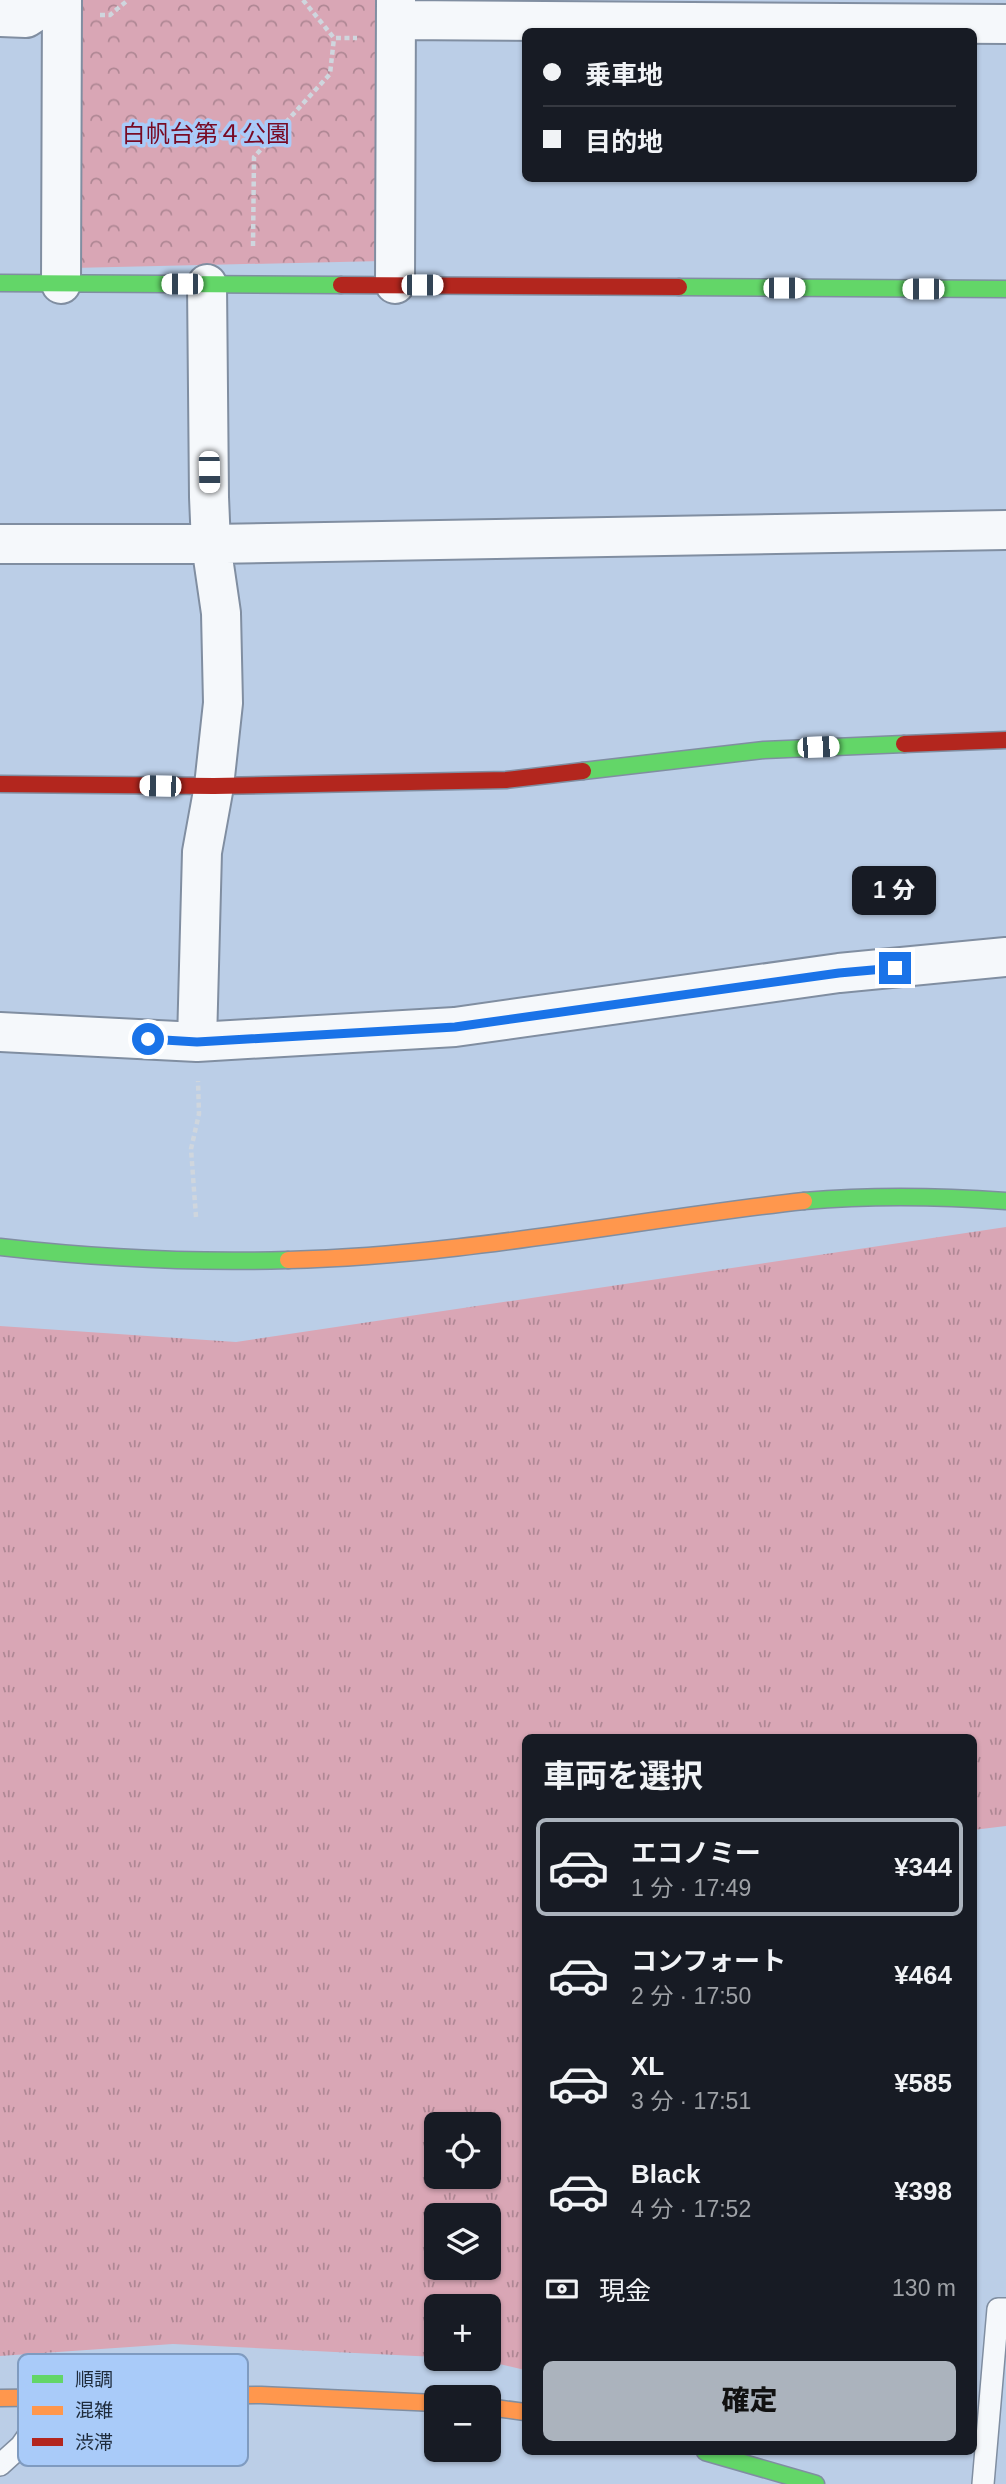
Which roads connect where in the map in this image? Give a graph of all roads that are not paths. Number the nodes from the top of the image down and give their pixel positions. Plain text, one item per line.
1 (54, 0) edge
2 (62, 0) edge
3 (0, 18) edge
4 (396, 19) edge
5 (1006, 24) edge
6 (0, 283) edge
7 (61, 284) junction
8 (206, 284) junction
9 (395, 284) junction
10 (1006, 289) edge
11 (1006, 530) edge
12 (0, 544) edge
13 (211, 544) junction
14 (1006, 740) edge
15 (0, 784) edge
16 (214, 786) junction
17 (1006, 957) edge
18 (0, 1032) edge
19 (197, 1042) junction
20 (1006, 1201) edge
21 (0, 1247) edge
22 (1006, 2309) edge
23 (983, 2372) edge
24 (248, 2395) edge
25 (0, 2398) edge
26 (18, 2398) edge
27 (424, 2402) edge
28 (501, 2408) edge
29 (522, 2412) edge
30 (18, 2449) edge
31 (715, 2455) edge
32 (0, 2465) edge
33 (816, 2484) edge
34 (983, 2484) edge

1 - 3 street
2 - 7 street
4 - 5 street
4 - 9 street
6 - 7 street
7 - 8 street
8 - 9 street
8 - 13 street
9 - 10 street
11 - 13 street
12 - 13 street
13 - 16 street
14 - 16 street
15 - 16 street
16 - 19 street
17 - 19 street
18 - 19 street
20 - 21 street
22 - 23 lane
23 - 34 lane
24 - 27 street
25 - 26 street
28 - 29 street
30 - 32 lane
31 - 33 street

